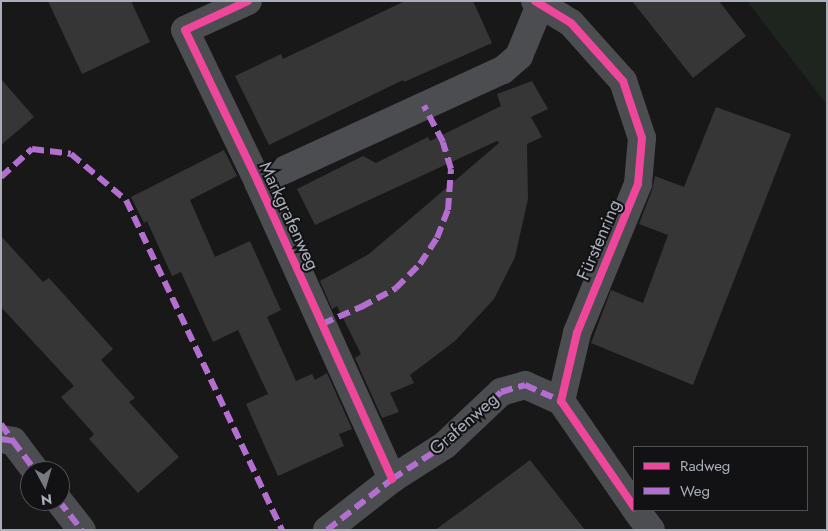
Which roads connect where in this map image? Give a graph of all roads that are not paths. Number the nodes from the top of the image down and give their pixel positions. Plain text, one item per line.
1 (248, 1) edge
2 (538, 3) edge
3 (258, 182) junction
4 (561, 401) junction
5 (5, 435) edge
6 (27, 461) edge
7 (392, 479) junction
8 (633, 506) edge
9 (67, 511) edge
10 (637, 511) edge
11 (82, 530) edge
12 (327, 530) edge
13 (651, 530) edge

1 - 3 street, Markgrafenweg
2 - 3 street, Markgrafenweg
2 - 4 street, Fürstenring
3 - 7 street, Markgrafenweg
4 - 7 street, Grafenweg
4 - 8 street
5 - 6 street
7 - 12 street, Grafenweg
9 - 11 street
10 - 13 street

